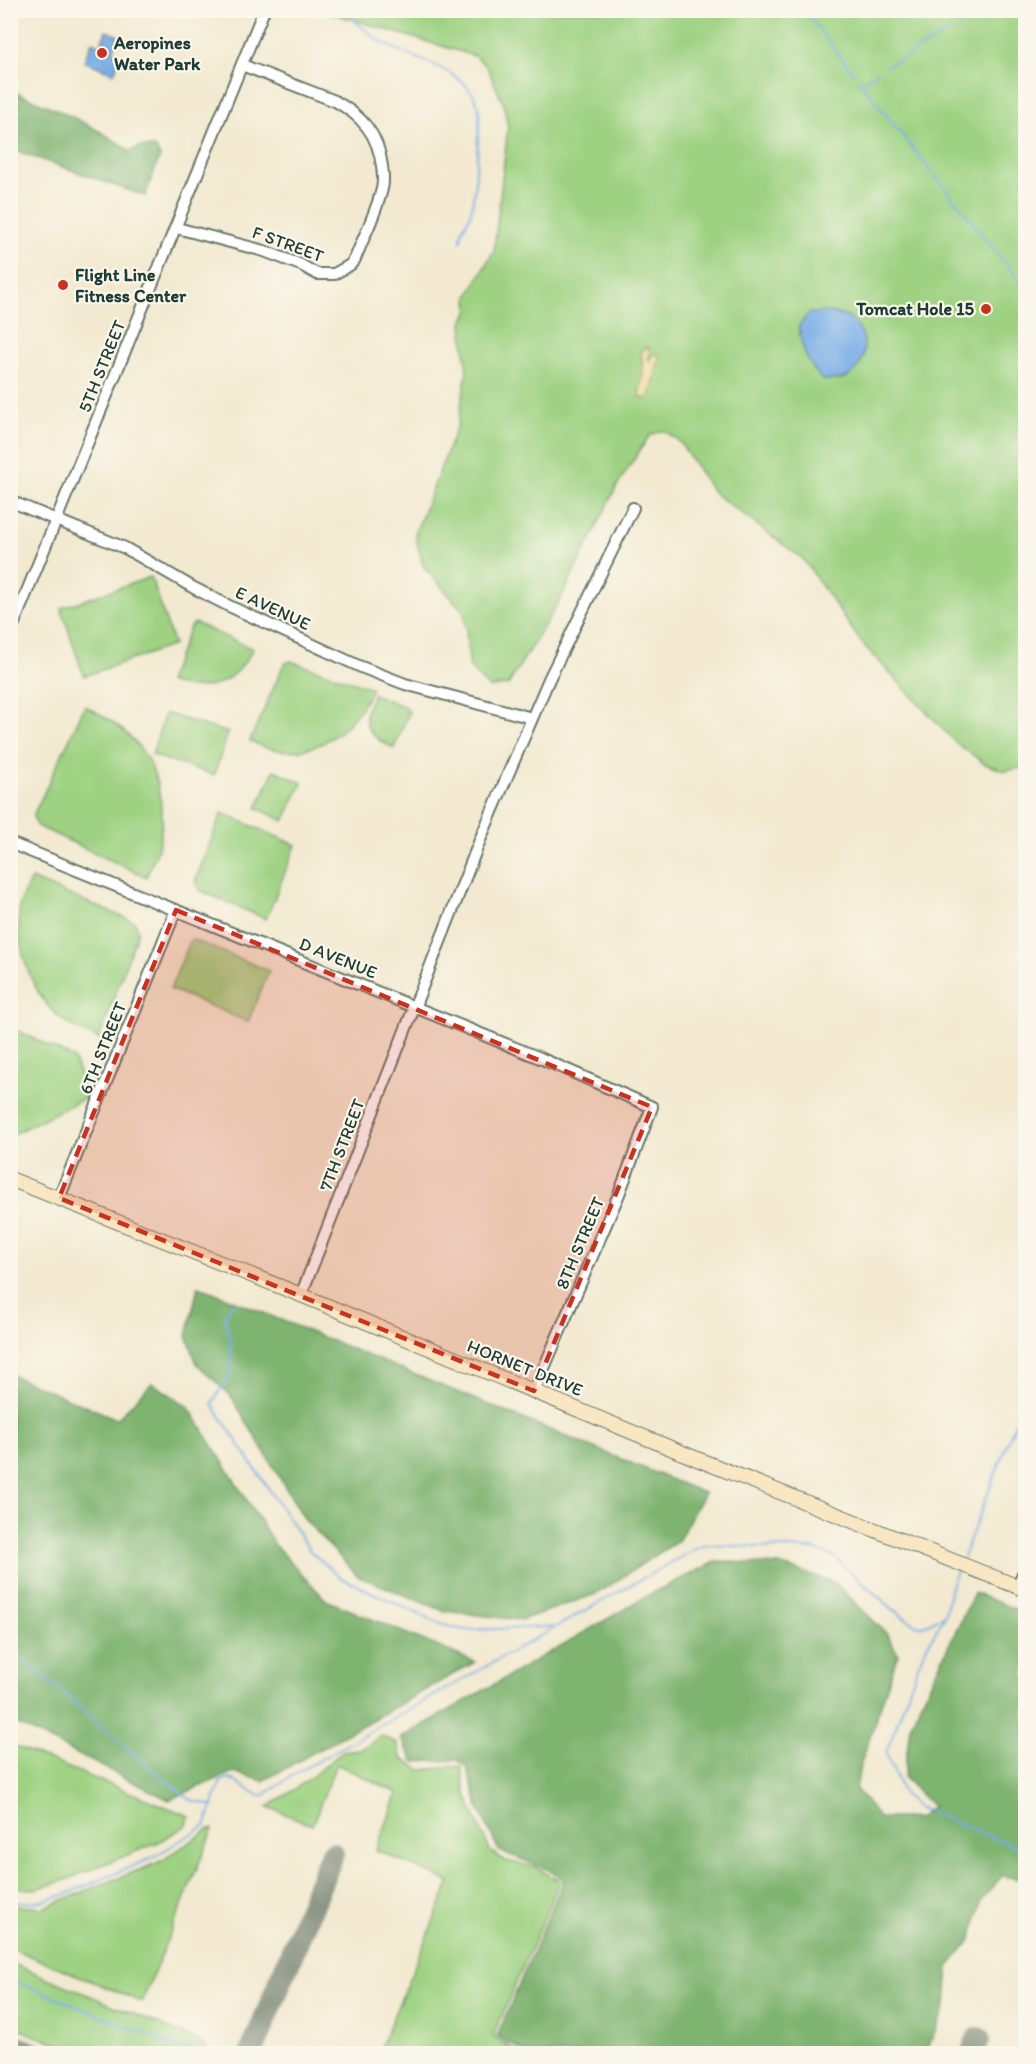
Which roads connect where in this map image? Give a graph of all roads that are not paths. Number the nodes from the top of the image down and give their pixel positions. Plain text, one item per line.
1 (264, 10) edge
2 (242, 65) junction
3 (177, 228) junction
4 (10, 501) edge
5 (633, 508) dead end
6 (56, 519) junction
7 (10, 633) edge
8 (532, 718) junction
9 (10, 843) edge
10 (176, 910) junction
11 (413, 1006) junction
12 (652, 1107) joint
13 (10, 1179) edge
14 (59, 1198) junction
15 (301, 1295) junction
16 (534, 1391) junction
17 (1026, 1567) edge
18 (1021, 1588) edge

1 - 2 street, 5TH STREET
2 - 3 street, 5TH STREET
2 - 3 street, F STREET
3 - 6 street, 5TH STREET
4 - 6 street, E AVENUE
5 - 8 street, 7TH STREET
6 - 7 street, 5TH STREET
6 - 8 street, E AVENUE
8 - 11 street, 7TH STREET
9 - 10 street, D AVENUE
10 - 11 street, D AVENUE
10 - 14 street, 6TH STREET
11 - 12 street, D AVENUE
11 - 15 street, 7TH STREET
12 - 16 street, 8TH STREET
13 - 14 main road, HORNET DRIVE
14 - 15 main road, HORNET DRIVE
15 - 16 main road, HORNET DRIVE
16 - 18 main road, HORNET DRIVE
17 - 18 street

